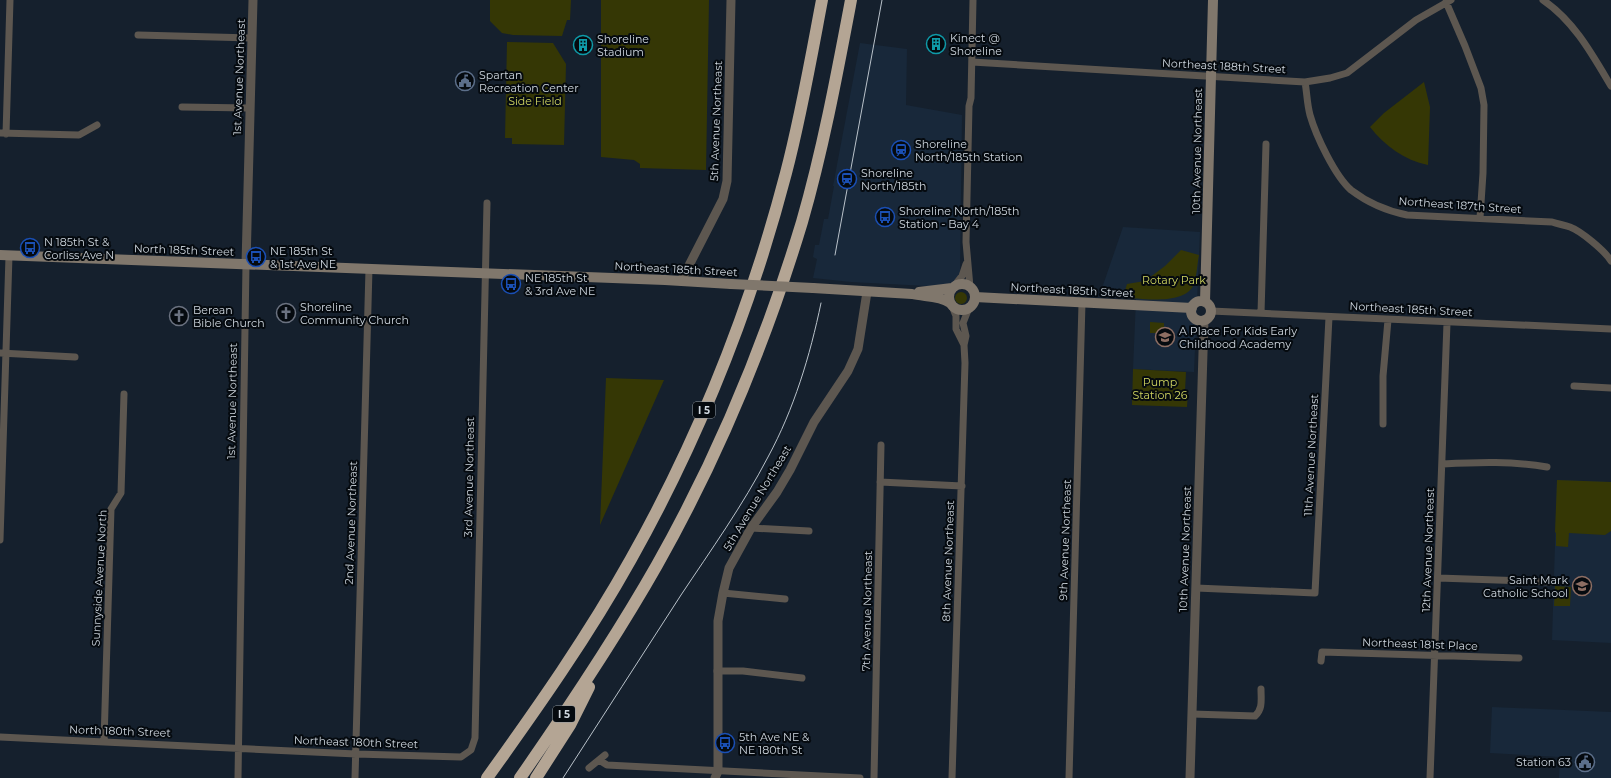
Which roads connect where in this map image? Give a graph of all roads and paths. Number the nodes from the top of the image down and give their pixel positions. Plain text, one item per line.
1 (10, 0) edge
2 (253, 0) edge
3 (731, 0) edge
4 (822, 0) edge
5 (851, 0) edge
6 (973, 0) edge
7 (1213, 0) edge
8 (1543, 0) edge
9 (1448, 1) edge
10 (138, 35) dead end
11 (252, 38) junction
12 (972, 62) junction
13 (1211, 77) junction
14 (1305, 82) junction
15 (1611, 86) edge
16 (182, 107) dead end
17 (250, 108) junction
18 (97, 125) dead end
19 (3, 133) edge
20 (1266, 144) dead end
21 (486, 203) dead end
22 (1480, 218) junction
23 (5, 255) edge
24 (1610, 259) edge
25 (967, 260) junction
26 (246, 264) junction
27 (369, 269) junction
28 (484, 273) junction
29 (681, 281) junction
30 (954, 286) junction
31 (970, 287) junction
32 (867, 292) junction
33 (912, 294) junction
34 (975, 297) junction
35 (1082, 302) junction
36 (951, 305) junction
37 (1208, 306) junction
38 (969, 308) junction
39 (1192, 308) junction
40 (1261, 313) junction
41 (1329, 317) junction
42 (1204, 320) junction
43 (1388, 320) junction
44 (1447, 323) junction
45 (1611, 329) edge
46 (964, 345) junction
47 (3, 353) edge
48 (74, 357) dead end
49 (1574, 386) dead end
50 (1611, 388) edge
51 (124, 394) dead end
52 (1383, 424) dead end
53 (881, 445) dead end
54 (1, 452) edge
55 (1443, 464) junction
56 (1547, 467) dead end
57 (880, 482) junction
58 (962, 486) junction
59 (751, 528) junction
60 (809, 531) dead end
61 (0, 540) edge
62 (1438, 578) junction
63 (1551, 582) dead end
64 (1196, 588) junction
65 (722, 594) junction
66 (785, 600) dead end
67 (607, 648) junction
68 (1435, 656) junction
69 (1519, 658) dead end
70 (1321, 661) dead end
71 (717, 671) junction
72 (802, 678) dead end
73 (1261, 689) dead end
74 (1192, 714) junction
75 (0, 737) edge
76 (104, 742) junction
77 (238, 747) junction
78 (471, 750) joint
79 (356, 754) junction
80 (605, 755) dead end
81 (598, 760) junction
82 (589, 768) dead end
83 (717, 775) edge
84 (238, 778) edge
85 (355, 778) edge
86 (487, 778) edge
87 (520, 778) edge
88 (536, 778) edge
89 (860, 778) edge
90 (874, 778) edge
91 (952, 778) edge
92 (1069, 778) edge
93 (1190, 778) edge
94 (1430, 778) edge

1 - 19 street
2 - 11 street, 1st Avenue Northeast
3 - 29 street, 5th Avenue Northeast
4 - 86 highway, I 5
5 - 67 highway, I 5
6 - 12 street
7 - 13 main road, 10th Avenue Northeast
8 - 15 street
9 - 14 street, Northeast 188th Street
9 - 22 street
10 - 11 street
11 - 17 street, 1st Avenue Northeast
12 - 13 street, Northeast 188th Street
12 - 25 street
13 - 14 street, Northeast 188th Street
13 - 37 main road, 10th Avenue Northeast
14 - 22 street, Northeast 187th Street
16 - 17 street
17 - 26 street, 1st Avenue Northeast
18 - 19 street
20 - 40 street
21 - 28 street, 3rd Avenue Northeast
22 - 24 street, Northeast 187th Street
23 - 26 main road, North 185th Street
23 - 47 street
25 - 30 street
25 - 31 street
26 - 27 main road, Northeast 185th Street
26 - 77 street, 1st Avenue Northeast
27 - 28 main road, Northeast 185th Street
27 - 79 street, 2nd Avenue Northeast
28 - 29 main road, Northeast 185th Street
28 - 78 street, 3rd Avenue Northeast
29 - 32 main road, Northeast 185th Street, bridge
30 - 31 main road
30 - 33 main road, Northeast 185th Street
30 - 36 main road
31 - 34 main road
32 - 33 main road, Northeast 185th Street
32 - 59 street, 5th Avenue Northeast
33 - 36 main road, Northeast 185th Street
34 - 35 main road, Northeast 185th Street
34 - 38 main road
35 - 39 main road, Northeast 185th Street
35 - 92 street, 9th Avenue Northeast
36 - 38 main road
36 - 46 street, 8th Avenue Northeast
37 - 39 main road
37 - 40 street, Northeast 185th Street
37 - 42 main road
38 - 46 street, 8th Avenue Northeast
39 - 42 main road
40 - 41 street, Northeast 185th Street
41 - 43 street, Northeast 185th Street
41 - 64 street, 11th Avenue Northeast
42 - 64 street, 10th Avenue Northeast
43 - 44 street, Northeast 185th Street
43 - 52 street
44 - 45 street, Northeast 185th Street
44 - 55 street, 12th Avenue Northeast
46 - 58 street, 8th Avenue Northeast
47 - 48 street
47 - 54 street
49 - 50 street
51 - 76 street, Sunnyside Avenue North
53 - 57 street, 7th Avenue Northeast
54 - 61 street
55 - 56 street
55 - 62 street, 12th Avenue Northeast
57 - 58 street
57 - 90 street, 7th Avenue Northeast
58 - 91 street, 8th Avenue Northeast
59 - 60 street
59 - 65 street, 5th Avenue Northeast
62 - 63 street
62 - 68 street, 12th Avenue Northeast
64 - 74 street, 10th Avenue Northeast
65 - 66 street
65 - 71 street, 5th Avenue Northeast
67 - 87 highway, I 5
67 - 88 highway
68 - 69 street, Northeast 181st Place
68 - 70 street, Northeast 181st Place
68 - 94 street, 12th Avenue Northeast
71 - 72 street
71 - 83 street, 5th Avenue Northeast
73 - 74 street
74 - 93 street, 10th Avenue Northeast
75 - 76 street, North 180th Street
76 - 77 street, North 180th Street
77 - 79 street, Northeast 180th Street
77 - 84 street, 1st Avenue Northeast
78 - 79 street, Northeast 180th Street
79 - 85 street, 2nd Avenue Northeast
80 - 81 street
81 - 82 street
81 - 83 street
83 - 89 street

